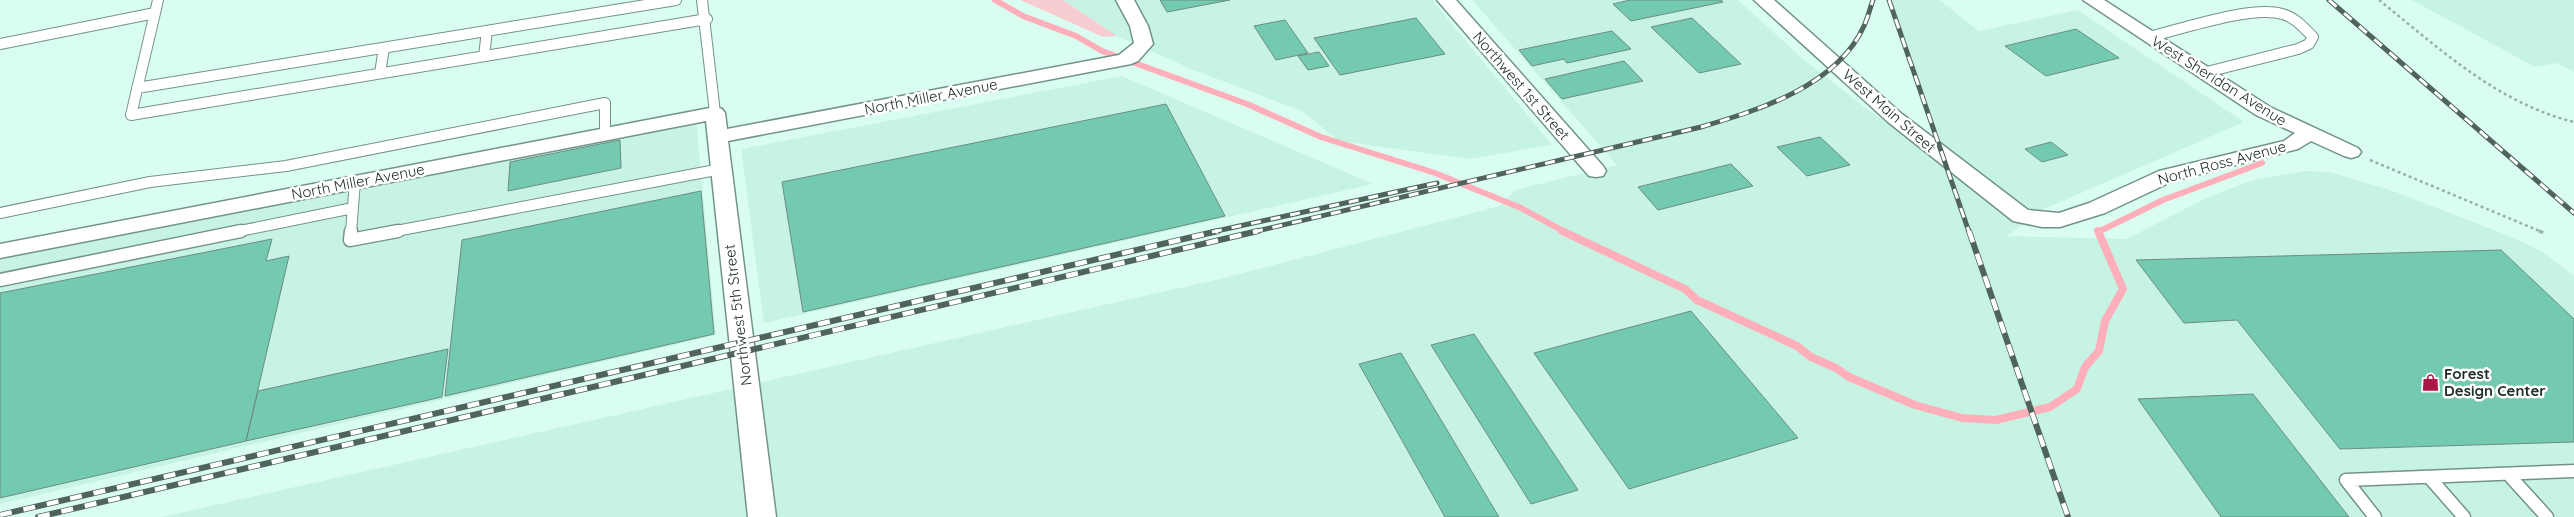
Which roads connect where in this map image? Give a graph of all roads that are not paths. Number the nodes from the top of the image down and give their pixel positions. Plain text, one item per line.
1 (158, 0) edge
2 (676, 0) edge
3 (702, 0) edge
4 (1125, 0) edge
5 (1446, 0) edge
6 (1763, 0) edge
7 (2092, 0) edge
8 (155, 13) junction
9 (707, 19) junction
10 (486, 31) junction
11 (2149, 37) junction
12 (0, 44) edge
13 (384, 48) junction
14 (484, 56) junction
15 (380, 73) junction
16 (2203, 74) junction
17 (137, 88) junction
18 (715, 112) junction
19 (605, 134) junction
20 (2308, 134) junction
21 (718, 137) junction
22 (2351, 152) road end
23 (721, 169) junction
24 (1596, 171) dead end
25 (355, 182) junction
26 (353, 208) junction
27 (0, 213) edge
28 (2021, 216) joint
29 (0, 251) edge
30 (0, 280) edge
31 (2574, 471) edge
32 (2508, 474) junction
33 (2429, 477) junction
34 (762, 517) edge
35 (2375, 517) edge
36 (2464, 517) edge
37 (2547, 517) edge

1 - 8 lane
2 - 10 lane
3 - 9 lane
4 - 21 street, North Miller Avenue
5 - 24 street, Northwest 1st Street
6 - 28 street, West Main Street
7 - 11 street, West Sheridan Avenue
8 - 12 lane
8 - 17 lane
9 - 14 lane
9 - 18 lane
10 - 13 lane
10 - 14 lane
11 - 16 street, West Sheridan Avenue
11 - 16 lane
13 - 15 lane
13 - 17 lane
14 - 15 lane
15 - 17 lane
16 - 20 street, West Sheridan Avenue
18 - 19 street, North Miller Avenue
18 - 21 street, Northwest 5th Street
19 - 25 street, North Miller Avenue
19 - 27 lane
20 - 22 street, West Sheridan Avenue
20 - 28 street, North Ross Avenue
21 - 23 street, Northwest 5th Street
23 - 26 lane
23 - 34 street, Northwest 5th Street
25 - 26 lane
25 - 29 street, North Miller Avenue
26 - 30 lane
31 - 32 lane
32 - 33 lane
32 - 37 lane
33 - 35 lane
33 - 36 lane

